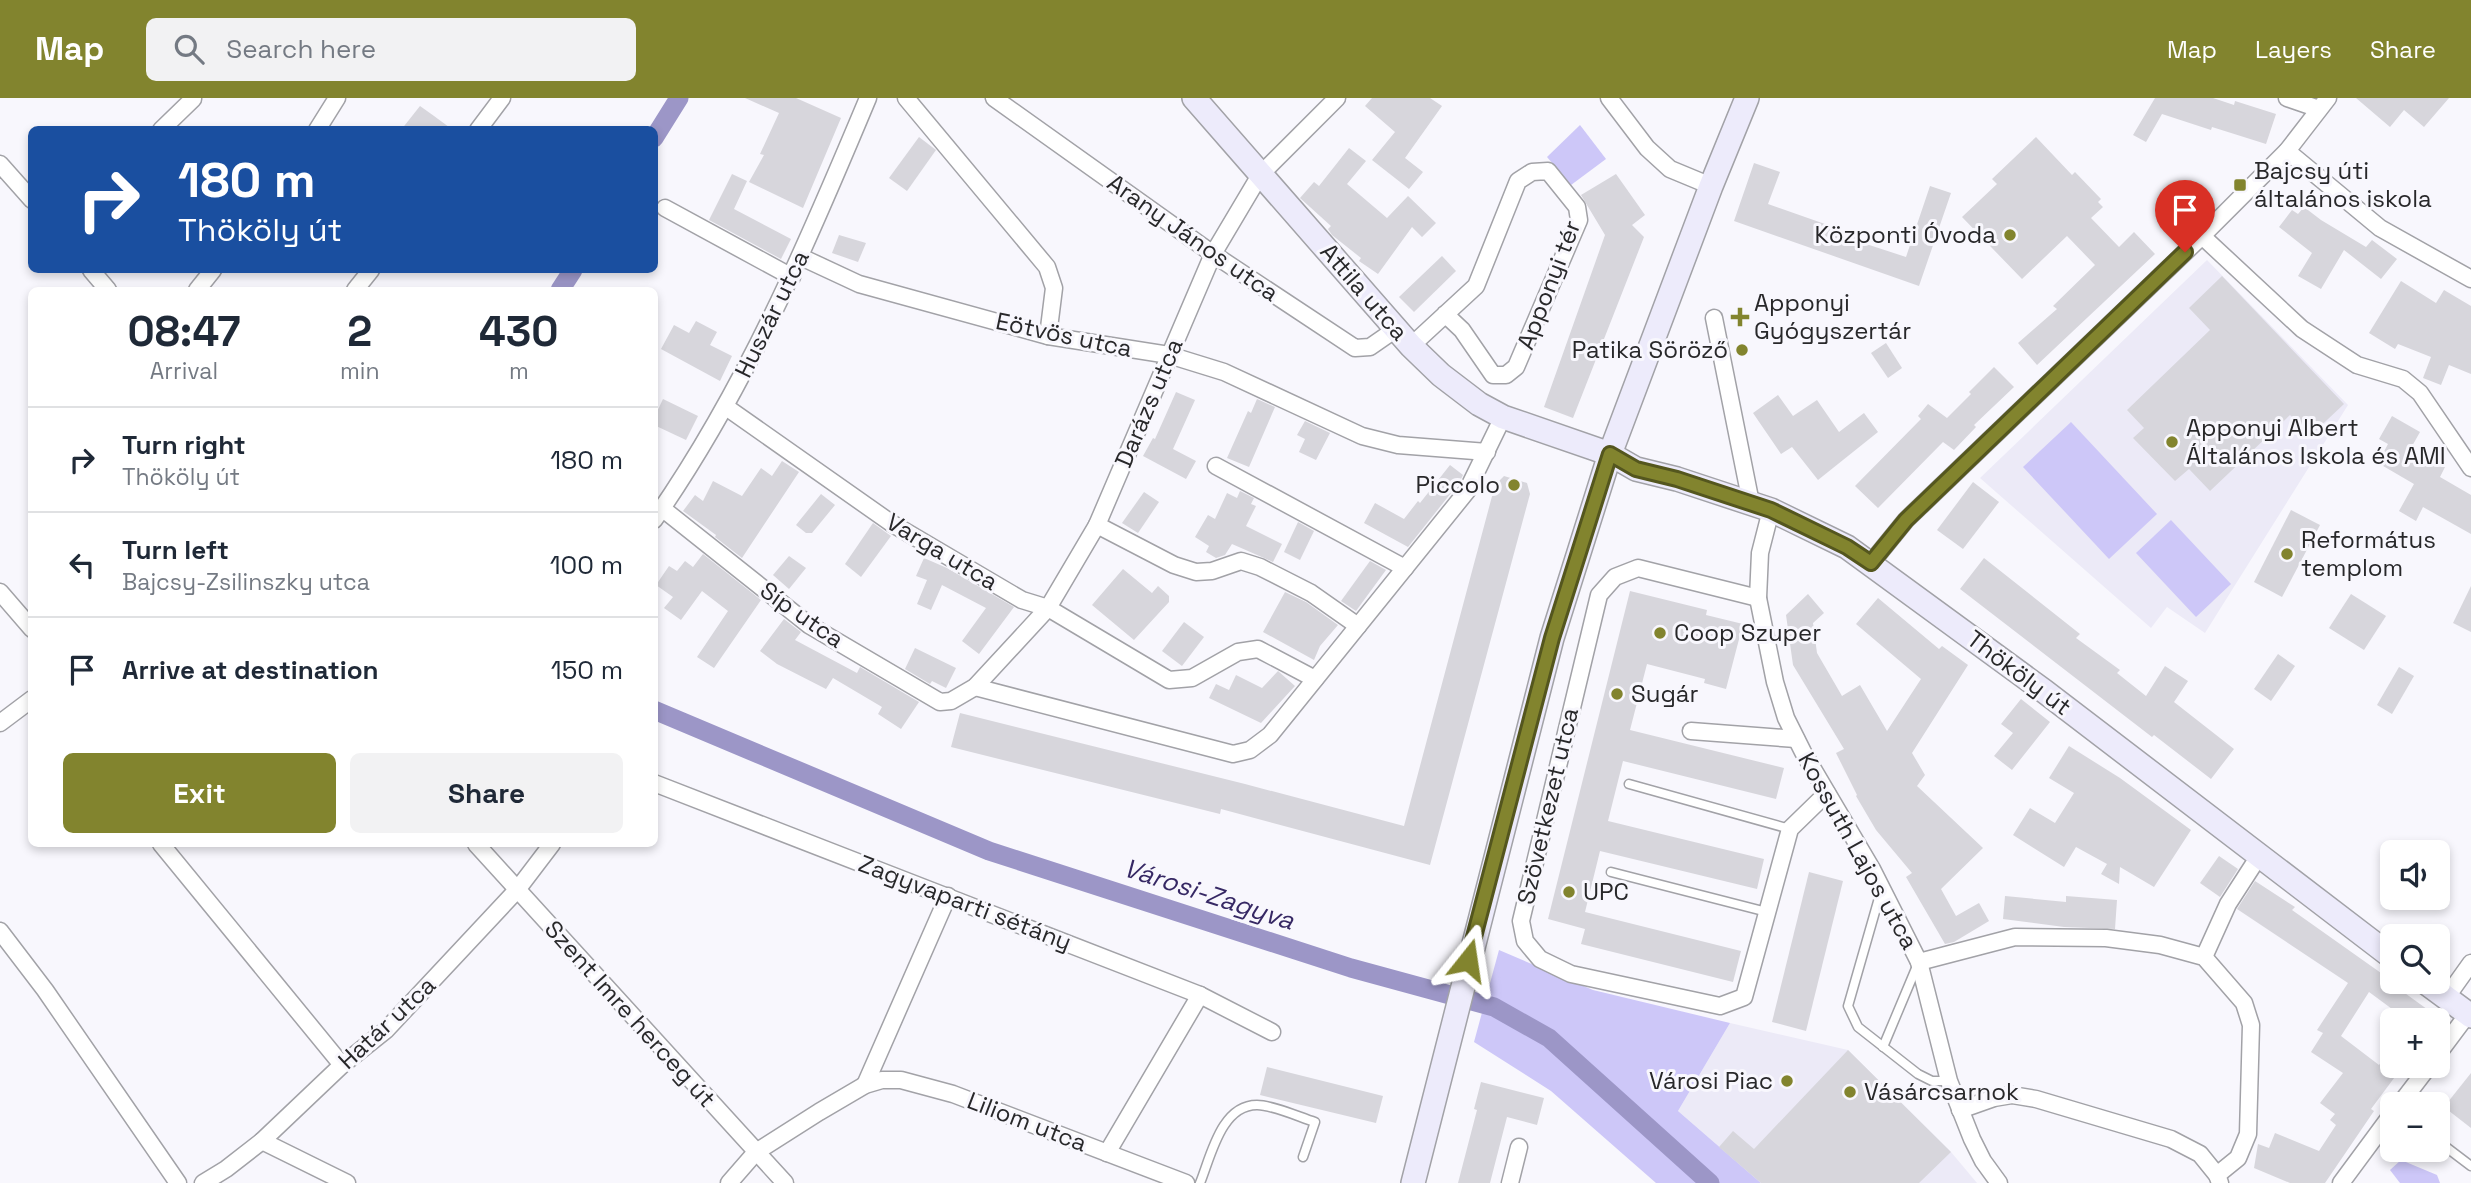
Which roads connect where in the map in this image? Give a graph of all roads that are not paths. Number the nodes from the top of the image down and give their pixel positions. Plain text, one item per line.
1 (337, 98) edge
2 (502, 98) edge
3 (868, 98) edge
4 (906, 98) edge
5 (994, 98) edge
6 (1194, 98) edge
7 (1337, 98) edge
8 (1609, 98) edge
9 (1747, 98) edge
10 (2287, 98) edge
11 (193, 99) edge
12 (2324, 104) edge
13 (165, 126) edge
14 (320, 126) edge
15 (481, 126) edge
16 (2287, 151) junction
17 (0, 164) edge
18 (1260, 175) junction
19 (1711, 186) junction
20 (28, 196) edge
21 (665, 208) dead end
22 (2202, 236) junction
23 (1213, 254) junction
24 (801, 257) junction
25 (94, 273) edge
26 (211, 273) edge
27 (369, 273) edge
28 (792, 276) junction
29 (2471, 279) edge
30 (105, 287) edge
31 (199, 287) edge
32 (357, 287) edge
33 (1445, 314) junction
34 (1714, 317) dead end
35 (1048, 336) junction
36 (1403, 337) junction
37 (1169, 355) junction
38 (726, 407) junction
39 (1503, 417) junction
40 (1487, 452) junction
41 (1610, 454) junction
42 (1216, 466) dead end
43 (2471, 468) edge
44 (1761, 507) junction
45 (659, 515) edge
46 (1097, 525) junction
47 (1871, 563) junction
48 (1405, 568) junction
49 (0, 592) edge
50 (1758, 598) junction
51 (1048, 608) junction
52 (28, 624) edge
53 (1358, 626) junction
54 (1315, 679) junction
55 (975, 687) junction
56 (951, 701) joint
57 (28, 702) edge
58 (0, 723) edge
59 (1691, 731) dead end
60 (1796, 739) junction
61 (658, 785) edge
62 (1629, 785) dead end
63 (1827, 793) junction
64 (1790, 829) junction
65 (164, 847) edge
66 (479, 847) edge
67 (550, 847) edge
68 (2259, 856) junction
69 (1611, 872) dead end
70 (1882, 888) junction
71 (517, 890) junction
72 (948, 896) junction
73 (1767, 912) junction
74 (0, 931) edge
75 (2380, 948) edge
76 (2204, 957) junction
77 (1919, 962) junction
78 (2471, 963) edge
79 (2441, 994) edge
80 (1199, 995) junction
81 (2446, 998) junction
82 (2469, 1015) edge
83 (1272, 1032) dead end
84 (2450, 1039) edge
85 (1883, 1047) junction
86 (342, 1065) junction
87 (2420, 1078) edge
88 (1950, 1082) junction
89 (865, 1086) junction
90 (2409, 1092) edge
91 (1960, 1110) junction
92 (2380, 1130) edge
93 (262, 1141) junction
94 (1519, 1147) dead end
95 (2450, 1150) edge
96 (756, 1152) junction
97 (1107, 1153) junction
98 (1303, 1157) dead end
99 (2471, 1166) edge
100 (2218, 1179) edge
101 (178, 1183) edge
102 (203, 1183) edge
103 (346, 1183) edge
104 (729, 1183) edge
105 (785, 1183) edge
106 (1186, 1183) edge
107 (1200, 1183) edge
108 (1413, 1183) edge
109 (1510, 1183) edge
110 (1999, 1183) edge
111 (2341, 1183) edge

1 - 14 street
2 - 15 street
3 - 24 street, Huszár utca
4 - 35 street
5 - 23 street, Arany János utca
6 - 18 street, Attila utca
7 - 18 street, Darázs utca
8 - 19 street
9 - 19 street
10 - 12 street
11 - 13 street
12 - 16 street
16 - 22 street
16 - 29 street
17 - 20 street
18 - 23 street, Darázs utca
18 - 36 street, Attila utca
19 - 41 street
21 - 28 street
22 - 43 street
22 - 47 street
23 - 36 street, Arany János utca
23 - 37 street, Darázs utca
24 - 28 street, Huszár utca
24 - 35 street, Eötvös utca
25 - 30 street
26 - 31 street
27 - 32 street
28 - 38 street, Huszár utca
33 - 33 street, Apponyi tér
33 - 36 street, Apponyi tér
34 - 44 street
35 - 37 street, Eötvös utca
36 - 39 street, Attila utca
37 - 40 street, Eötvös utca
37 - 46 street, Darázs utca
38 - 45 street, Huszár utca
38 - 51 street, Varga utca
39 - 40 street
39 - 41 street, Attila utca
40 - 48 street
41 - 44 street, Thököly út
41 - 108 street, Szövetkezet utca
42 - 48 street
44 - 47 street, Thököly út
44 - 50 street, Kossuth Lajos utca
45 - 56 street, Síp utca
46 - 51 street, Darázs utca
46 - 53 street
47 - 68 street, Thököly út
48 - 53 street
49 - 52 street
50 - 60 street, Kossuth Lajos utca
50 - 73 street, Szövetkezet utca
51 - 54 street, Varga utca
51 - 55 street, Darázs utca
53 - 54 street
54 - 55 street
55 - 56 street, Darázs utca
57 - 58 street
59 - 60 street
60 - 63 street, Kossuth Lajos utca
61 - 72 street, Zagyvaparti sétány
62 - 64 lane
63 - 64 street
63 - 70 street, Kossuth Lajos utca
64 - 73 street, Szövetkezet utca
65 - 86 street
66 - 71 street, Szent Imre herceg út
67 - 71 street, Határ utca
68 - 75 street, Thököly út
68 - 76 street
69 - 73 lane
70 - 77 street, Kossuth Lajos utca
70 - 85 lane
71 - 86 street, Határ utca
71 - 96 street, Szent Imre herceg út
72 - 80 street, Zagyvaparti sétány
72 - 89 street
74 - 101 street
76 - 77 street
76 - 100 street
77 - 85 lane
77 - 88 street, Kossuth Lajos utca
78 - 81 street
79 - 81 street
80 - 83 street, Zagyvaparti sétány
80 - 97 street
81 - 82 street
82 - 84 street
85 - 88 lane
86 - 93 street, Határ utca
87 - 90 street
88 - 91 street, Kossuth Lajos utca
89 - 96 street
89 - 97 street, Liliom utca
91 - 100 street
91 - 110 street, Kossuth Lajos utca
92 - 111 street
93 - 102 street, Határ utca
93 - 103 street
94 - 109 street
95 - 99 lane
96 - 104 street
96 - 105 street, Szent Imre herceg út
97 - 106 street, Liliom utca
98 - 107 lane

